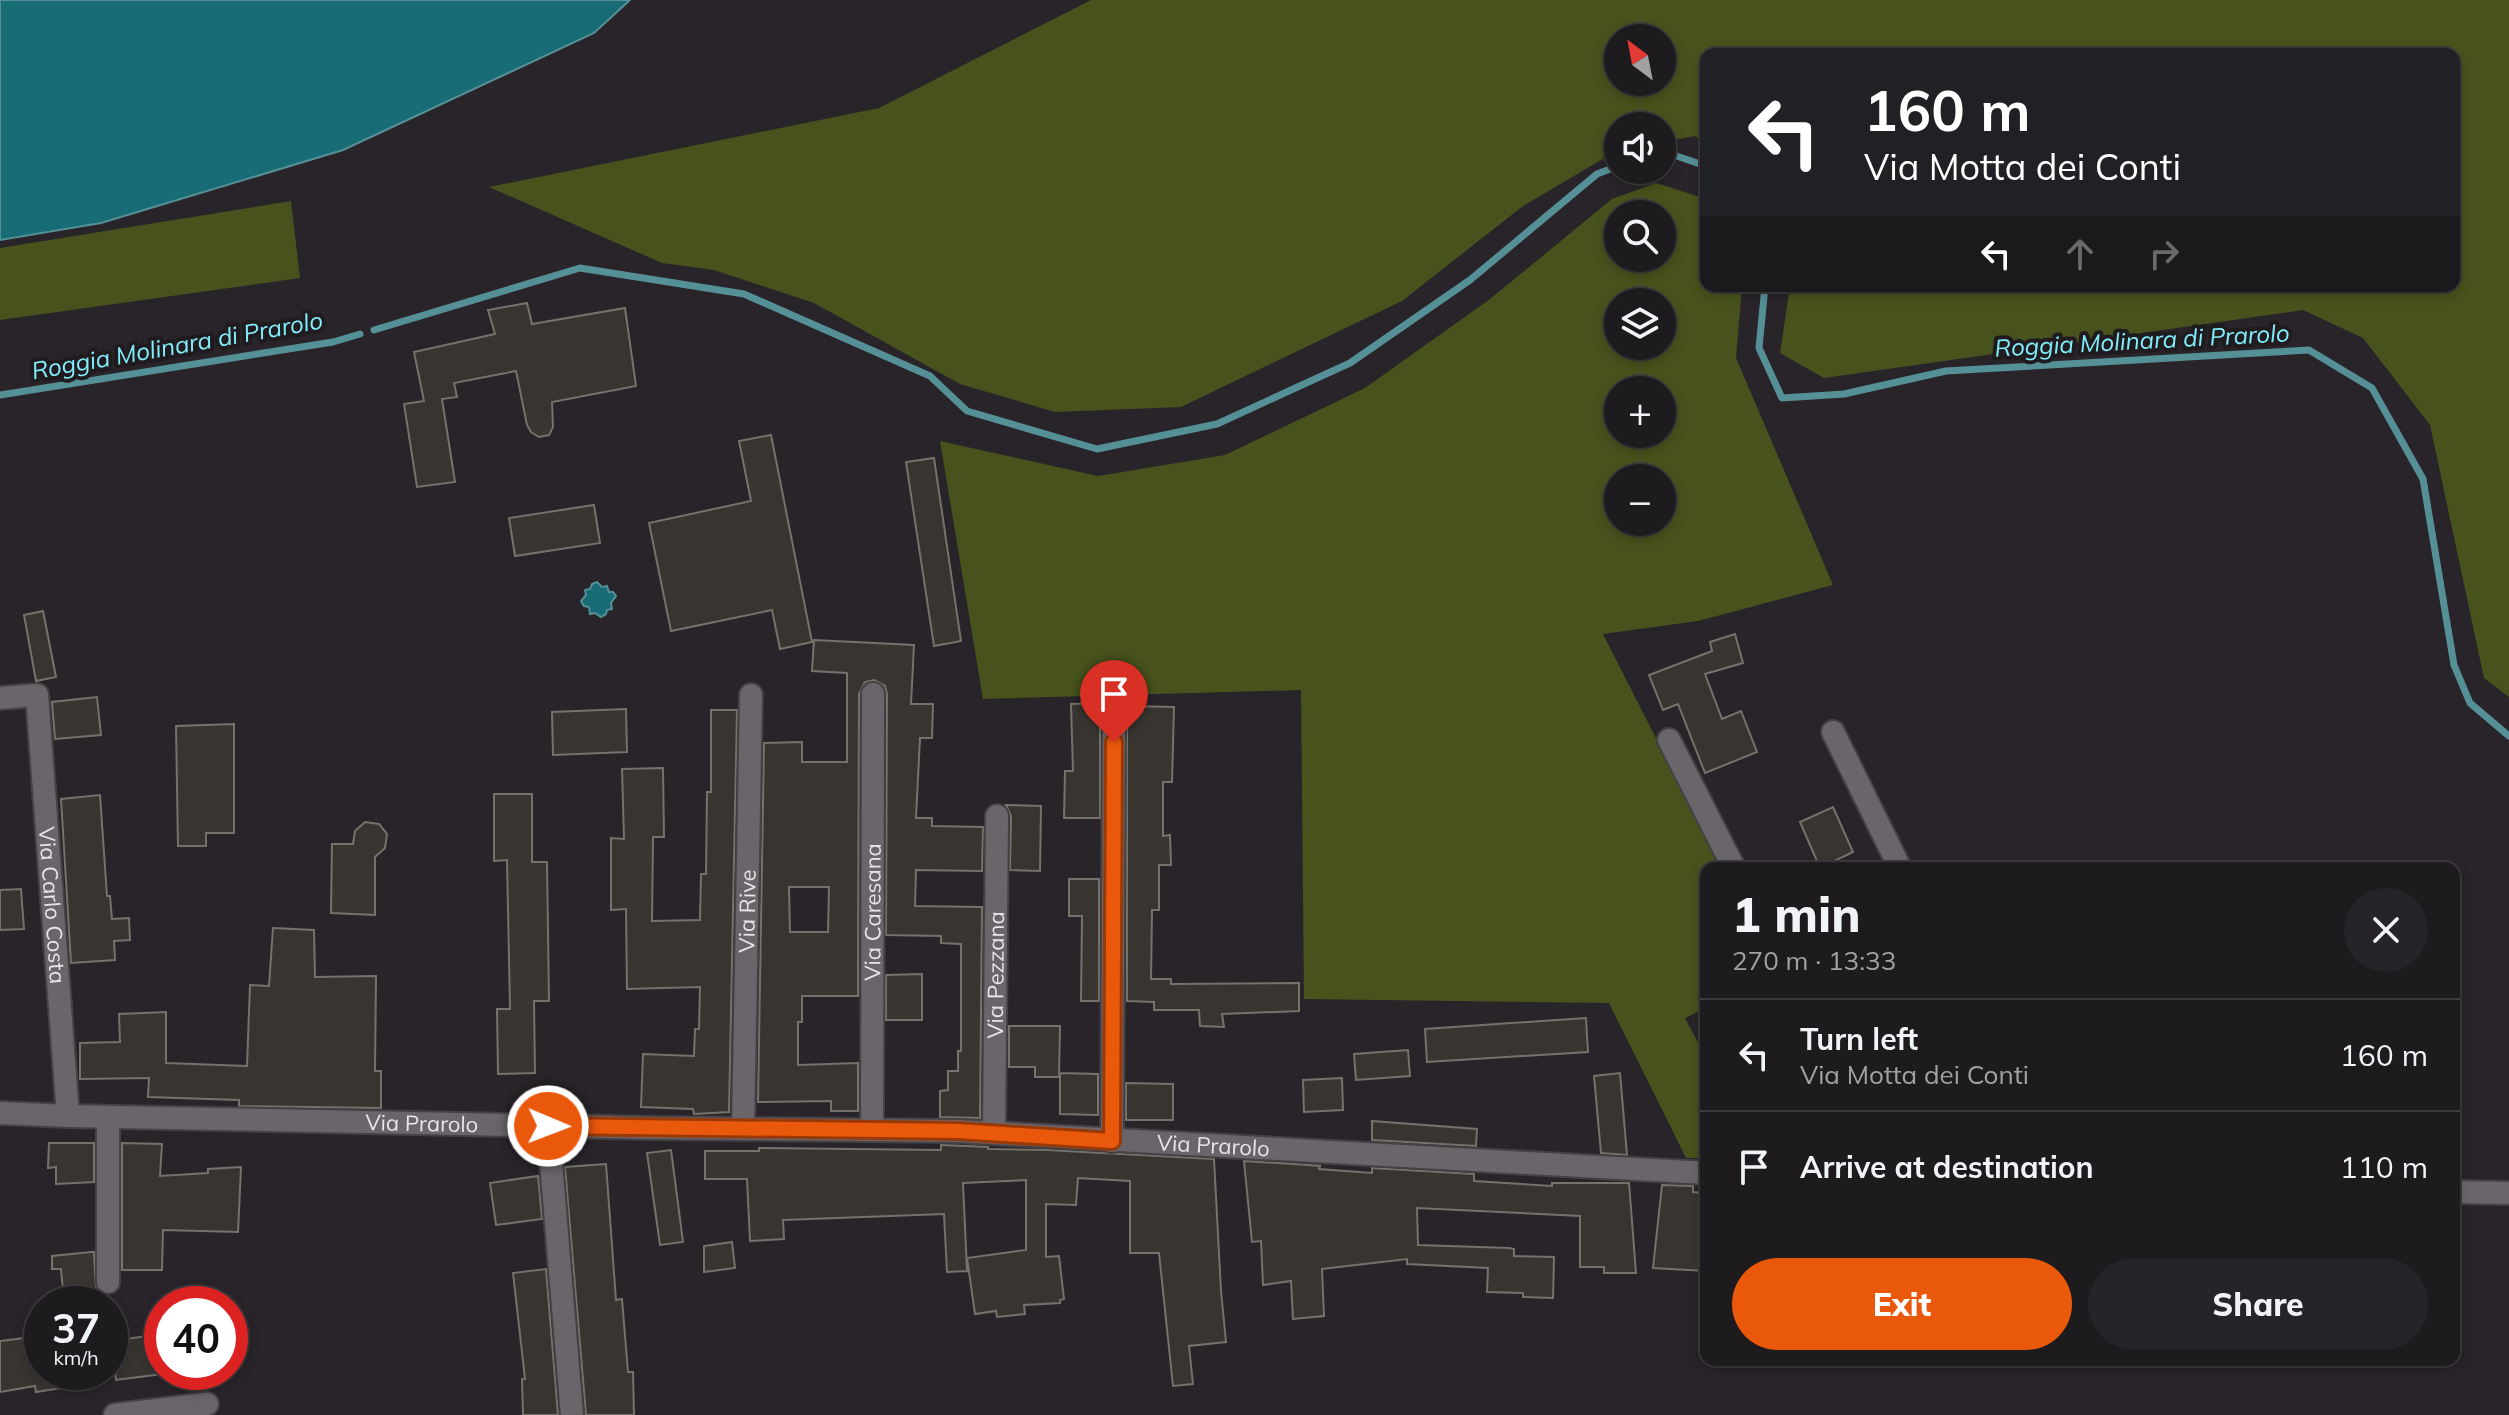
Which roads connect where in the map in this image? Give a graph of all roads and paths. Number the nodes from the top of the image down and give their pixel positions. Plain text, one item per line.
1 (873, 694) dead end
2 (751, 695) dead end
3 (0, 698) edge
4 (1114, 711) dead end
5 (1833, 732) dead end
6 (1669, 740) dead end
7 (997, 816) dead end
8 (1731, 862) edge
9 (1897, 862) edge
10 (0, 1113) edge
11 (68, 1116) junction
12 (108, 1117) junction
13 (548, 1126) junction
14 (743, 1129) junction
15 (872, 1130) junction
16 (994, 1133) junction
17 (1112, 1141) junction
18 (1700, 1173) edge
19 (2460, 1192) edge
20 (2509, 1193) edge
21 (108, 1282) dead end
22 (207, 1404) dead end
23 (115, 1415) edge
24 (572, 1415) edge

1 - 15 street, Via Caresana
2 - 14 street, Via Rive
3 - 11 street, Via Carlo Costa
4 - 17 street
5 - 9 street
6 - 8 street
7 - 16 street, Via Pezzana
10 - 11 street, Via Prarolo
11 - 12 street, Via Prarolo
12 - 13 street, Via Prarolo
12 - 21 street
13 - 14 street, Via Prarolo
13 - 24 street
14 - 15 street, Via Prarolo
15 - 16 street, Via Prarolo
16 - 17 street, Via Prarolo
17 - 18 street, Via Prarolo
19 - 20 street
22 - 23 street

